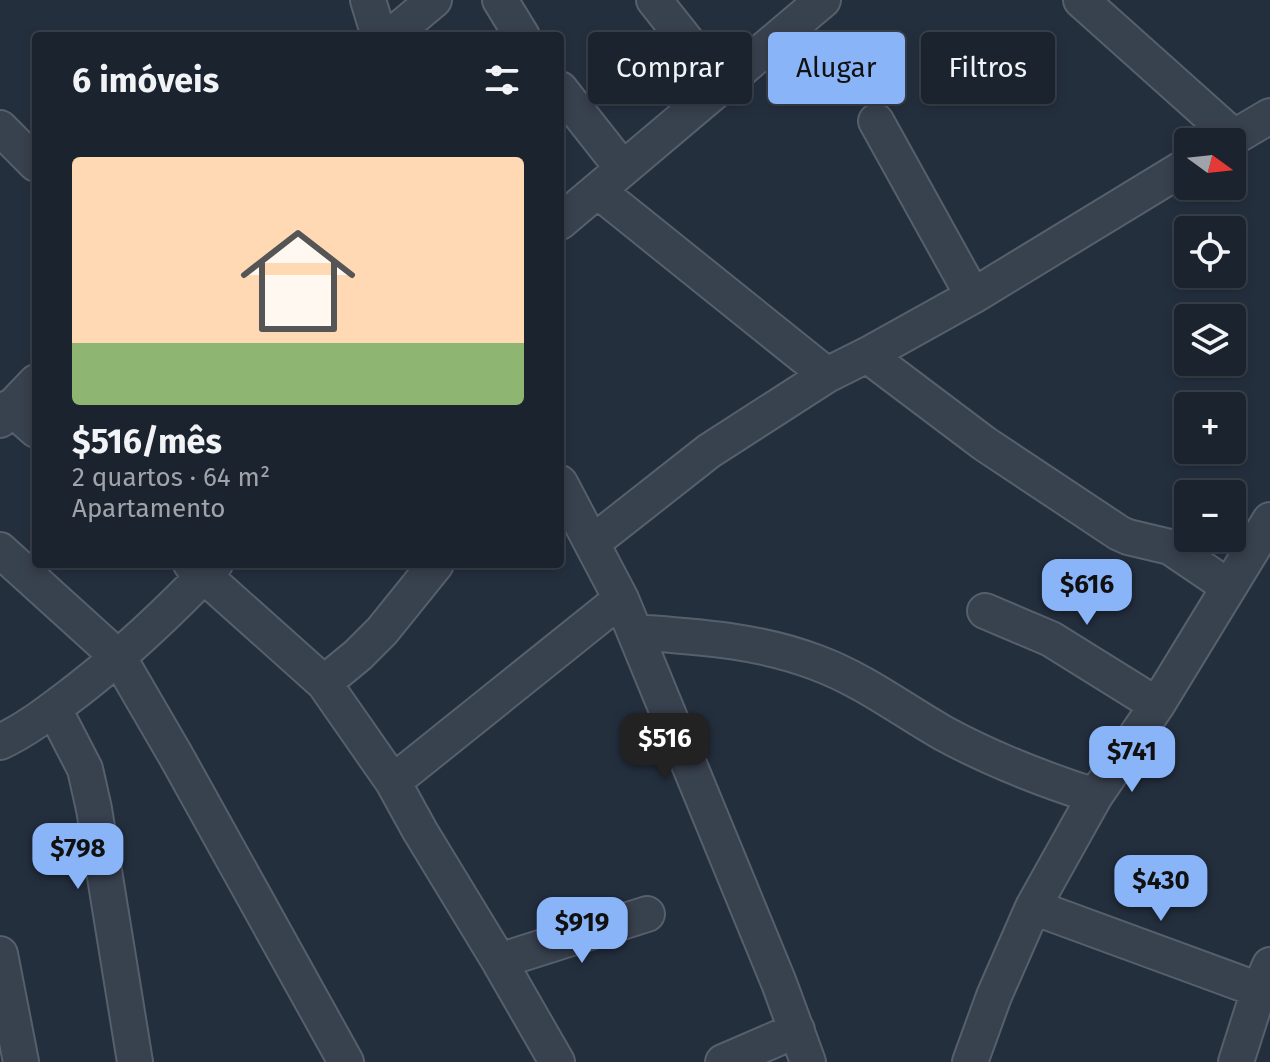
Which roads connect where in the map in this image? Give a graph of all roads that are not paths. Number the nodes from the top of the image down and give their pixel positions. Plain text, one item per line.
1 (368, 0) edge
2 (434, 0) edge
3 (500, 0) edge
4 (654, 0) edge
5 (823, 0) edge
6 (1081, 0) edge
7 (378, 32) edge
8 (396, 32) edge
9 (520, 32) edge
10 (679, 32) edge
11 (752, 60) edge
12 (564, 94) edge
13 (701, 104) edge
14 (1270, 116) edge
15 (876, 121) dead end
16 (0, 128) edge
17 (1217, 128) edge
18 (1246, 130) edge
19 (32, 160) edge
20 (623, 169) junction
21 (1174, 174) edge
22 (598, 191) junction
23 (564, 219) edge
24 (973, 296) junction
25 (867, 355) junction
26 (827, 375) junction
27 (32, 386) edge
28 (5, 414) edge
29 (32, 428) edge
30 (564, 490) edge
31 (1270, 520) edge
32 (592, 543) junction
33 (0, 550) edge
34 (203, 568) edge
35 (433, 568) edge
36 (1229, 587) junction
37 (621, 599) junction
38 (985, 611) dead end
39 (635, 632) junction
40 (119, 658) junction
41 (324, 683) junction
42 (1157, 705) junction
43 (54, 709) junction
44 (6, 730) edge
45 (393, 782) junction
46 (1095, 796) junction
47 (1033, 907) junction
48 (647, 914) dead end
49 (0, 954) edge
50 (499, 961) junction
51 (1266, 983) edge
52 (797, 1030) junction
53 (21, 1062) edge
54 (135, 1062) edge
55 (346, 1062) edge
56 (557, 1062) edge
57 (723, 1062) edge
58 (808, 1062) edge
59 (970, 1062) edge
60 (1236, 1062) edge

1 - 7 street
2 - 8 street
3 - 9 street
4 - 10 street
5 - 11 street
6 - 17 street
12 - 20 street
13 - 20 street
14 - 18 street
15 - 24 street
16 - 19 street
20 - 22 street
21 - 24 street
22 - 23 street
22 - 26 street
24 - 25 street
25 - 26 street
25 - 36 street
26 - 32 street
27 - 28 street
28 - 29 street
30 - 32 street
31 - 36 street
32 - 37 street
33 - 40 street
34 - 40 street
34 - 41 street
35 - 41 street
36 - 42 street
37 - 39 street
37 - 45 street
38 - 42 street
39 - 46 street
39 - 52 street
40 - 43 street
40 - 55 street
41 - 45 street
42 - 46 street
43 - 44 street
43 - 54 street
45 - 50 street
46 - 47 street
47 - 51 street
47 - 59 street
48 - 50 street
49 - 53 street
50 - 56 street
51 - 60 street
52 - 57 street
52 - 58 street

